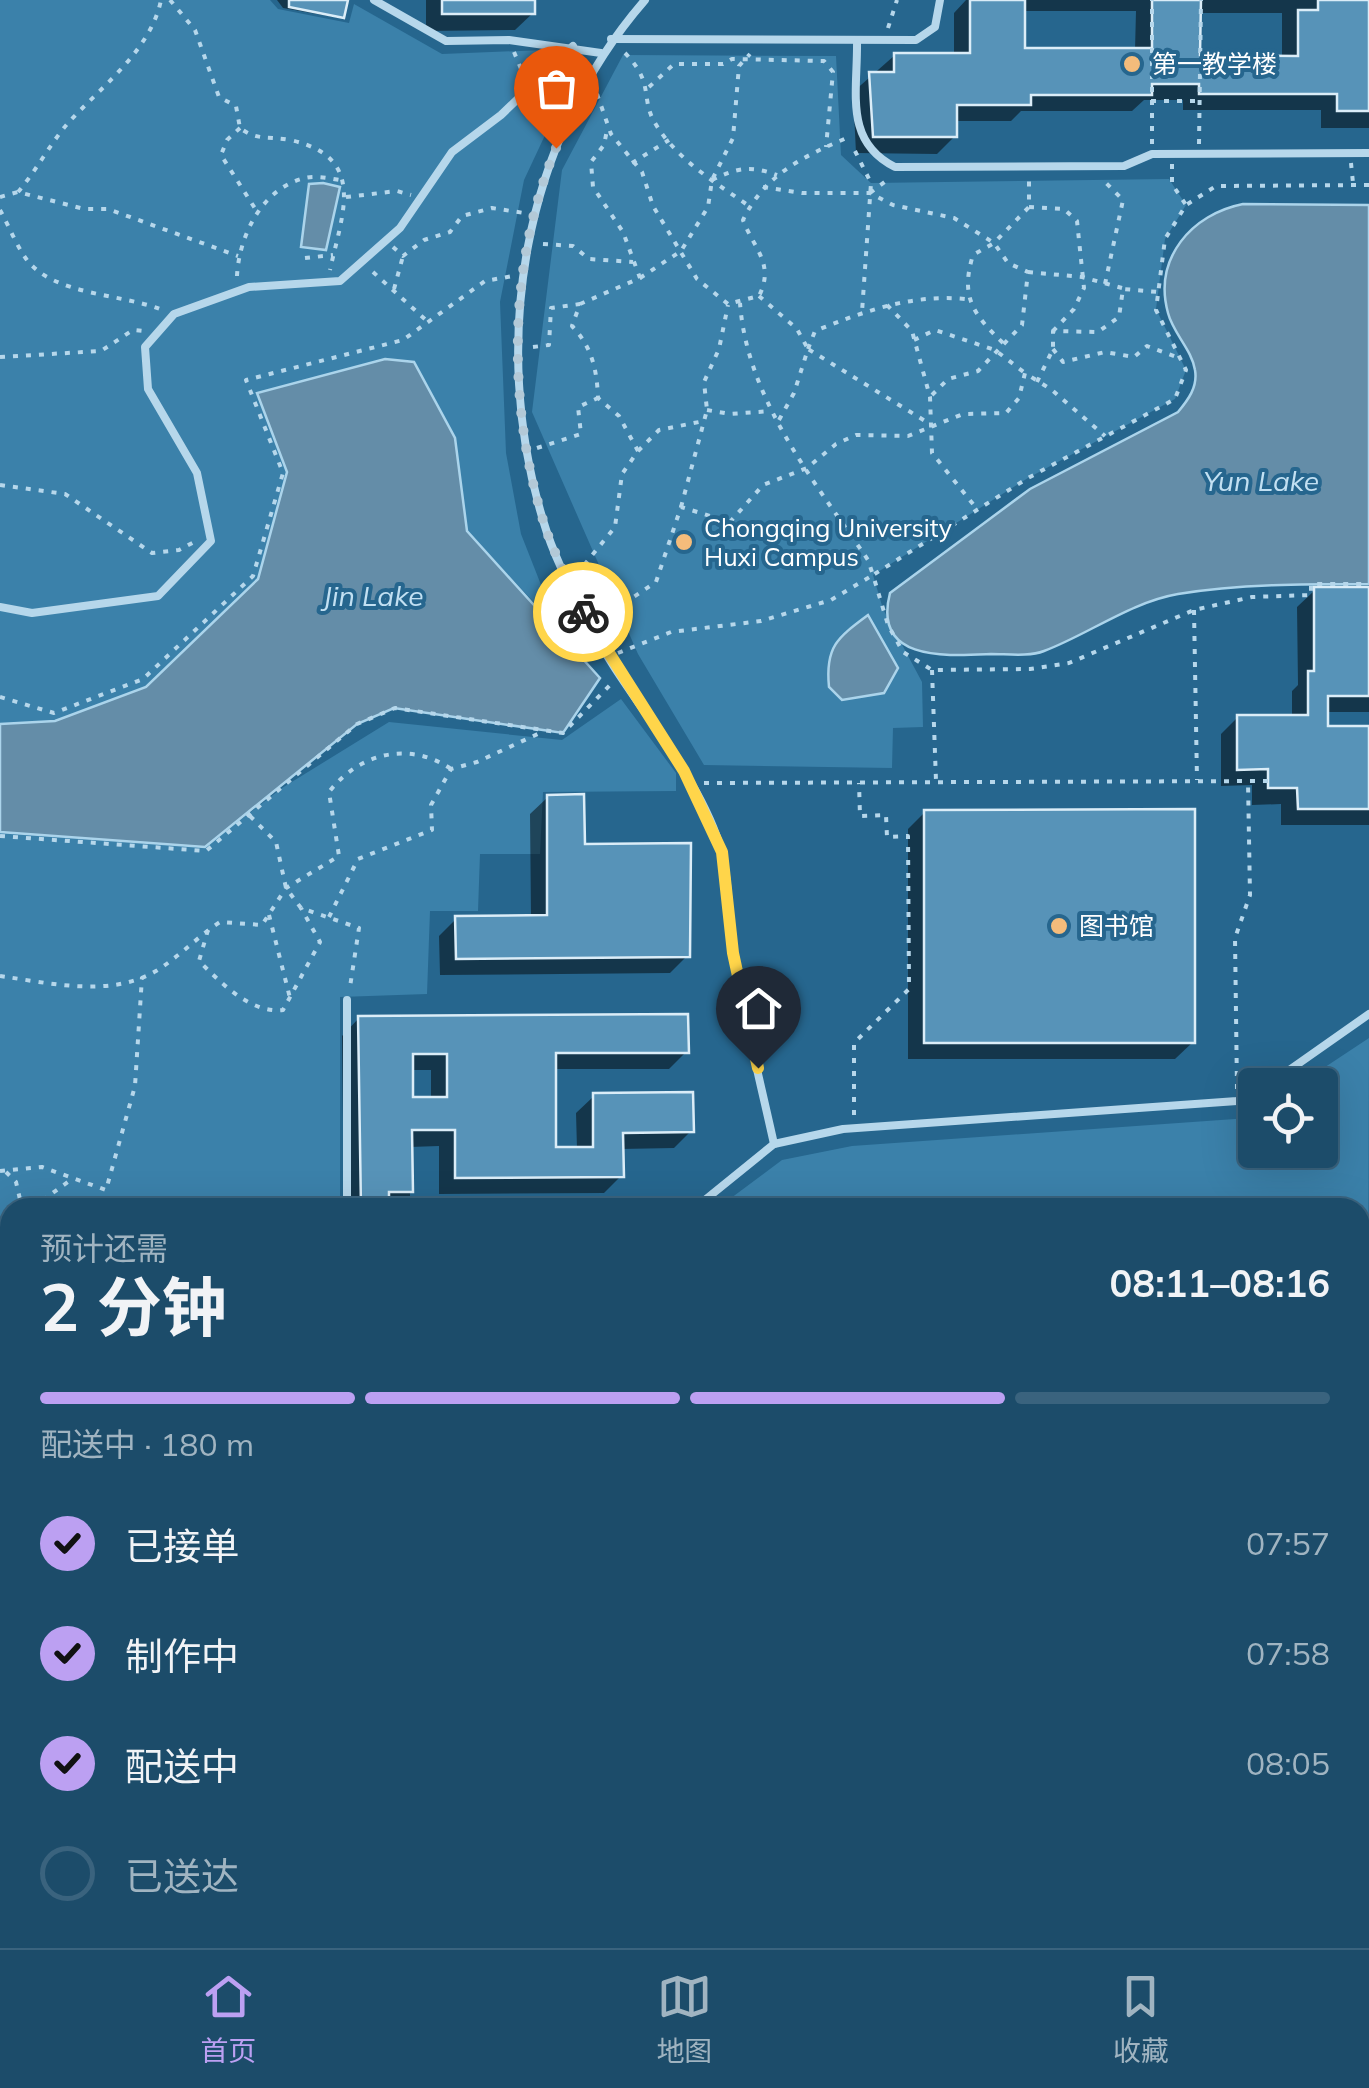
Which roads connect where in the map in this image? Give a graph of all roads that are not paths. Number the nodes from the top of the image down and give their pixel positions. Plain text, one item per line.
1 (374, 0) edge
2 (645, 0) edge
3 (940, 0) edge
4 (611, 39) junction
5 (857, 40) junction
6 (574, 46) junction
7 (601, 52) junction
8 (1369, 154) edge
9 (0, 607) edge
10 (347, 1000) road end
11 (1369, 1014) edge
12 (1292, 1068) edge
13 (1238, 1101) edge
14 (774, 1144) junction
15 (346, 1198) edge
16 (707, 1198) edge

1 - 6 lane
2 - 4 lane
3 - 5 lane
4 - 5 lane
4 - 7 lane
5 - 8 lane
6 - 7 lane
6 - 9 lane
7 - 14 lane
10 - 15 lane
11 - 12 lane
13 - 14 lane
14 - 16 lane

